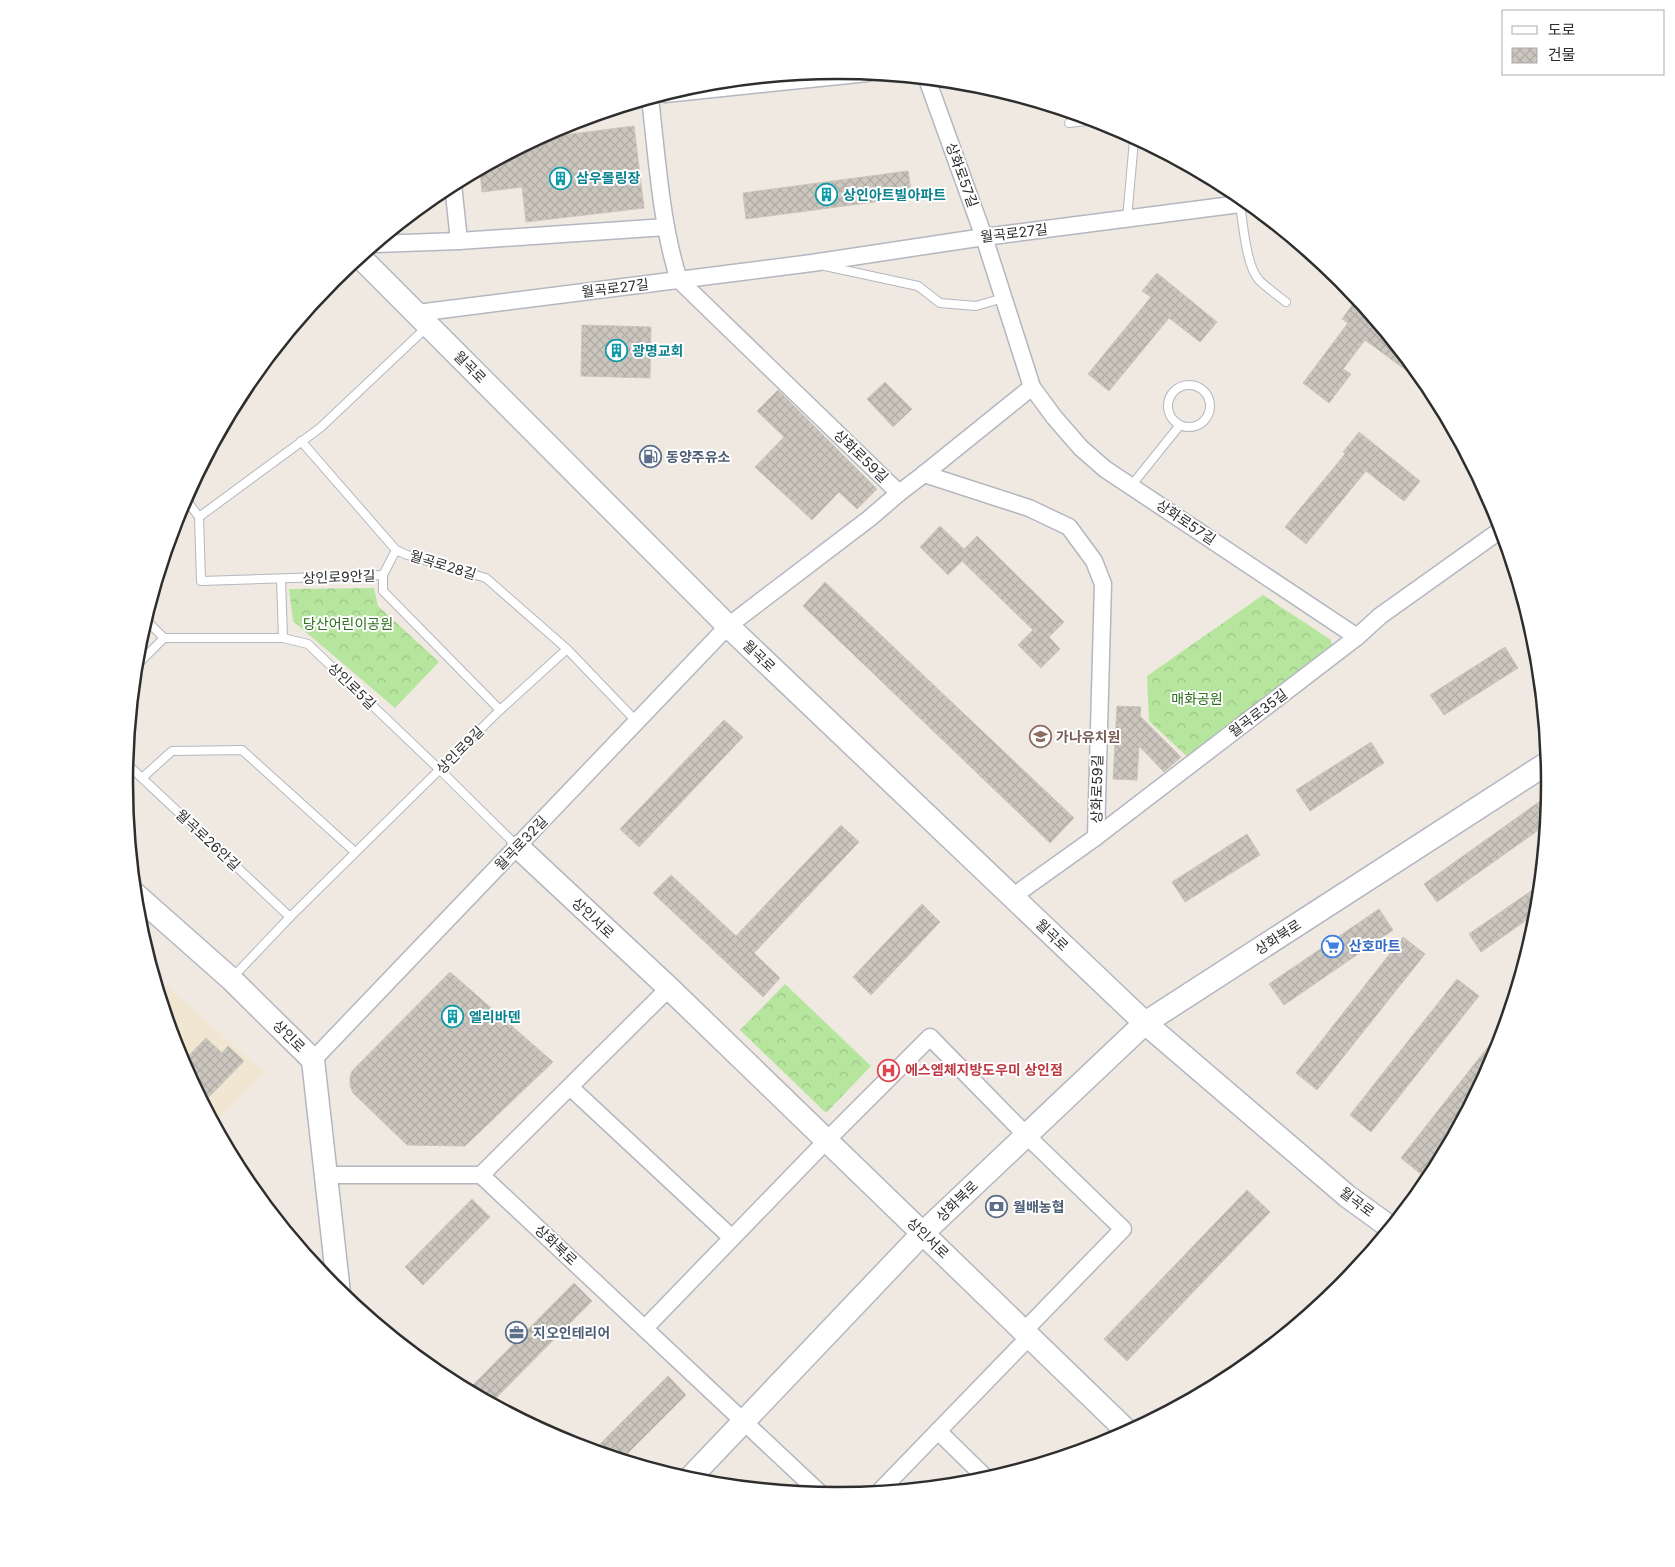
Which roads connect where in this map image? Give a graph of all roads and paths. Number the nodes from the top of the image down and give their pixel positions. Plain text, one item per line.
1 (803, 80) edge
2 (929, 85) edge
3 (733, 87) edge
4 (651, 104) edge
5 (1080, 122) edge
6 (1069, 123) dead end
7 (1134, 144) edge
8 (454, 193) edge
9 (1232, 200) edge
10 (1240, 206) edge
11 (1127, 220) junction
12 (666, 227) junction
13 (984, 237) junction
14 (459, 241) junction
15 (385, 244) edge
16 (365, 262) edge
17 (812, 263) junction
18 (679, 280) junction
19 (1003, 298) junction
20 (1286, 302) dead end
21 (423, 319) junction
22 (1032, 387) junction
23 (1180, 425) junction
24 (301, 441) junction
25 (924, 474) junction
26 (1131, 486) junction
27 (899, 493) junction
28 (190, 505) edge
29 (199, 517) junction
30 (1496, 533) edge
31 (396, 550) junction
32 (383, 575) junction
33 (280, 579) junction
34 (151, 625) edge
35 (728, 626) junction
36 (1357, 637) junction
37 (164, 638) junction
38 (283, 638) junction
39 (567, 649) junction
40 (144, 658) edge
41 (500, 710) junction
42 (636, 722) junction
43 (1542, 767) edge
44 (133, 770) edge
45 (440, 770) junction
46 (142, 778) junction
47 (1096, 837) junction
48 (518, 847) junction
49 (355, 852) junction
50 (1012, 897) junction
51 (143, 901) edge
52 (290, 917) junction
53 (231, 979) junction
54 (669, 988) junction
55 (1145, 1023) junction
56 (313, 1060) junction
57 (570, 1087) junction
58 (1026, 1135) junction
59 (827, 1140) junction
60 (326, 1175) junction
61 (480, 1175) junction
62 (1387, 1225) edge
63 (923, 1233) junction
64 (732, 1238) junction
65 (338, 1280) edge
66 (645, 1328) junction
67 (1027, 1334) junction
68 (745, 1421) junction
69 (1123, 1428) edge
70 (938, 1431) junction
71 (981, 1473) edge
72 (694, 1474) edge
73 (814, 1487) edge
74 (884, 1487) edge

1 - 3 street
2 - 13 street, 상화로57길
4 - 12 street, 상화로59길
5 - 6 lane
7 - 11 lane
8 - 14 street
9 - 11 street, 월곡로27길
10 - 20 lane
11 - 13 street, 월곡로27길
12 - 14 street
12 - 18 street, 상화로59길
13 - 17 street, 월곡로27길
13 - 19 street, 상화로57길
14 - 15 street
16 - 21 street, 월곡로
17 - 18 street, 월곡로27길
17 - 19 lane, 월곡로27길
18 - 21 street, 월곡로27길
18 - 27 street, 상화로59길
19 - 22 street, 상화로57길
21 - 24 lane
21 - 35 street, 월곡로
22 - 25 street
22 - 26 street, 상화로57길
23 - 23 lane
23 - 26 lane
24 - 29 lane
24 - 31 lane, 월곡로28길
25 - 27 street, 상화로59길
25 - 47 street, 상화로59길
26 - 36 street, 상화로57길
27 - 35 street
28 - 29 lane
29 - 33 lane, 상인로9안길
30 - 36 street, 월곡로35길
31 - 32 lane
31 - 39 lane, 월곡로28길
32 - 33 lane, 상인로9안길
32 - 41 lane, 상인로9안길
33 - 38 lane
34 - 37 lane
35 - 42 street, 월곡로32길
35 - 50 street, 월곡로
36 - 47 street, 월곡로35길
37 - 38 lane, 상인로5길
37 - 40 lane
38 - 45 lane, 상인로5길
39 - 41 lane, 상인로9길
39 - 42 lane, 월곡로28길
41 - 45 lane, 상인로9길
42 - 48 street, 월곡로32길
43 - 55 street, 상화북로
44 - 46 lane, 월곡로26안길
45 - 48 lane, 상인로5길
45 - 49 lane, 상인로9길
46 - 49 lane
46 - 52 lane, 월곡로26안길
47 - 50 street, 월곡로35길
48 - 54 street, 상인서로
48 - 56 street, 월곡로32길
49 - 52 lane, 상인로9길
50 - 55 street, 월곡로
51 - 53 street, 상인로
52 - 53 lane, 상인로9길
53 - 56 street, 상인로
54 - 57 street
54 - 59 street, 상인서로
55 - 58 street, 상화북로
55 - 62 street, 월곡로
56 - 60 street, 상인로
57 - 61 street
57 - 64 street
58 - 59 street
58 - 63 street, 상화북로
58 - 67 street
59 - 63 street, 상인서로
59 - 64 street
60 - 61 street
60 - 65 street, 상인로
61 - 66 street, 상화북로
63 - 67 street, 상인서로
63 - 68 street, 상화북로
64 - 66 street
66 - 68 street, 상화북로
67 - 69 street, 상인서로
67 - 70 street
68 - 72 street, 상화북로
68 - 73 street, 상화북로
70 - 71 street
70 - 74 street

